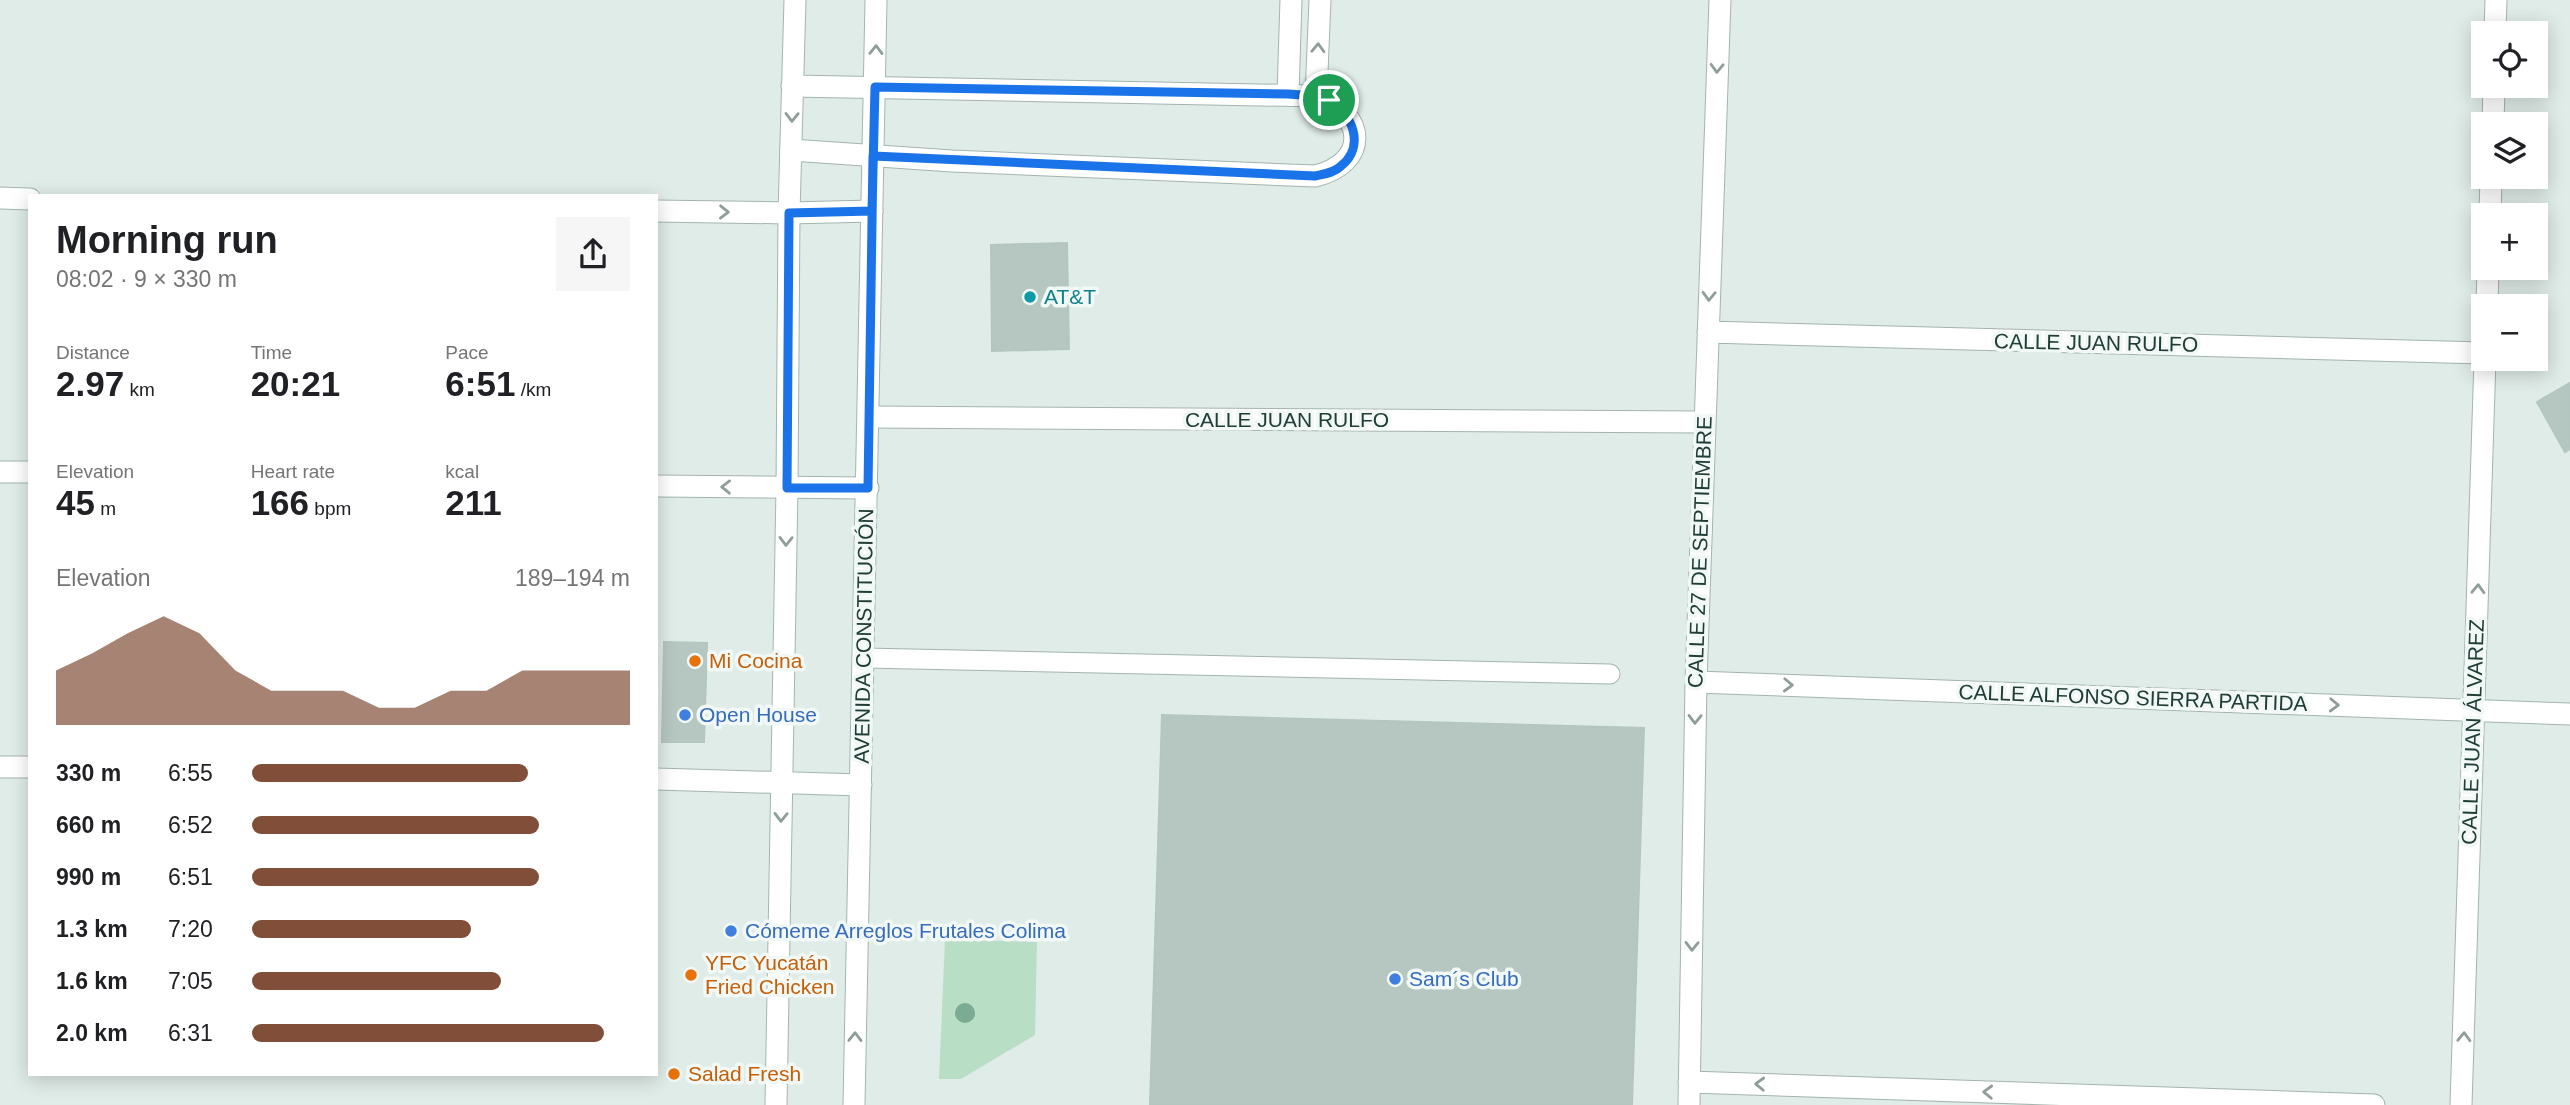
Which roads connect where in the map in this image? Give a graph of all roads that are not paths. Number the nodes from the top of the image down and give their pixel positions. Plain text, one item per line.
1 (795, 0) edge
2 (876, 0) edge
3 (1291, 0) edge
4 (1320, 0) edge
5 (1720, 0) edge
6 (2496, 0) edge
7 (2495, 21) edge
8 (792, 86) junction
9 (875, 87) junction
10 (1288, 94) junction
11 (1316, 96) junction
12 (791, 150) junction
13 (873, 156) junction
14 (0, 198) edge
15 (28, 199) edge
16 (658, 211) edge
17 (872, 211) junction
18 (789, 213) junction
19 (1708, 332) junction
20 (2471, 353) edge
21 (2485, 371) edge
22 (870, 418) junction
23 (1704, 422) junction
24 (0, 472) edge
25 (28, 472) edge
26 (658, 486) edge
27 (787, 488) junction
28 (868, 488) junction
29 (864, 658) junction
30 (1610, 674) dead end
31 (1696, 682) junction
32 (2474, 710) junction
33 (2570, 714) edge
34 (0, 767) edge
35 (28, 767) edge
36 (658, 779) edge
37 (782, 782) junction
38 (861, 785) junction
39 (1689, 1082) junction
40 (776, 1105) edge
41 (854, 1105) edge
42 (1689, 1105) edge
43 (2374, 1105) edge
44 (2462, 1105) edge

1 - 8 street
9 -> 2 street, AVENIDA CONSTITUCIÓN
3 - 10 street
11 -> 4 street
5 -> 19 street, CALLE 27 DE SEPTIEMBRE
6 - 7 street
8 - 9 street
8 -> 12 street
9 - 10 street
9 - 13 street, AVENIDA CONSTITUCIÓN
10 - 11 street
11 - 13 street
12 - 13 street
12 - 18 street
13 - 17 street, AVENIDA CONSTITUCIÓN
14 - 15 street
16 -> 18 street
17 - 18 street
17 - 22 street, AVENIDA CONSTITUCIÓN
18 - 27 street
19 - 20 street, CALLE JUAN RULFO
19 - 23 street, CALLE 27 DE SEPTIEMBRE
32 -> 21 street, CALLE JUAN ÁLVAREZ
22 - 23 street, CALLE JUAN RULFO
22 - 28 street, AVENIDA CONSTITUCIÓN
23 - 31 street, CALLE 27 DE SEPTIEMBRE
24 - 25 street
27 -> 26 street
27 - 28 street
27 -> 37 street
28 - 29 street, AVENIDA CONSTITUCIÓN
29 - 30 lane
29 - 38 street, AVENIDA CONSTITUCIÓN
31 -> 32 street, CALLE ALFONSO SIERRA PARTIDA
31 -> 39 street, CALLE 27 DE SEPTIEMBRE
32 - 33 street, CALLE ALFONSO SIERRA PARTIDA
44 -> 32 street, CALLE JUAN ÁLVAREZ
34 - 35 street
36 - 37 street
37 - 38 street
37 -> 40 street
41 -> 38 street, AVENIDA CONSTITUCIÓN
39 - 42 street, CALLE 27 DE SEPTIEMBRE
43 -> 39 street

